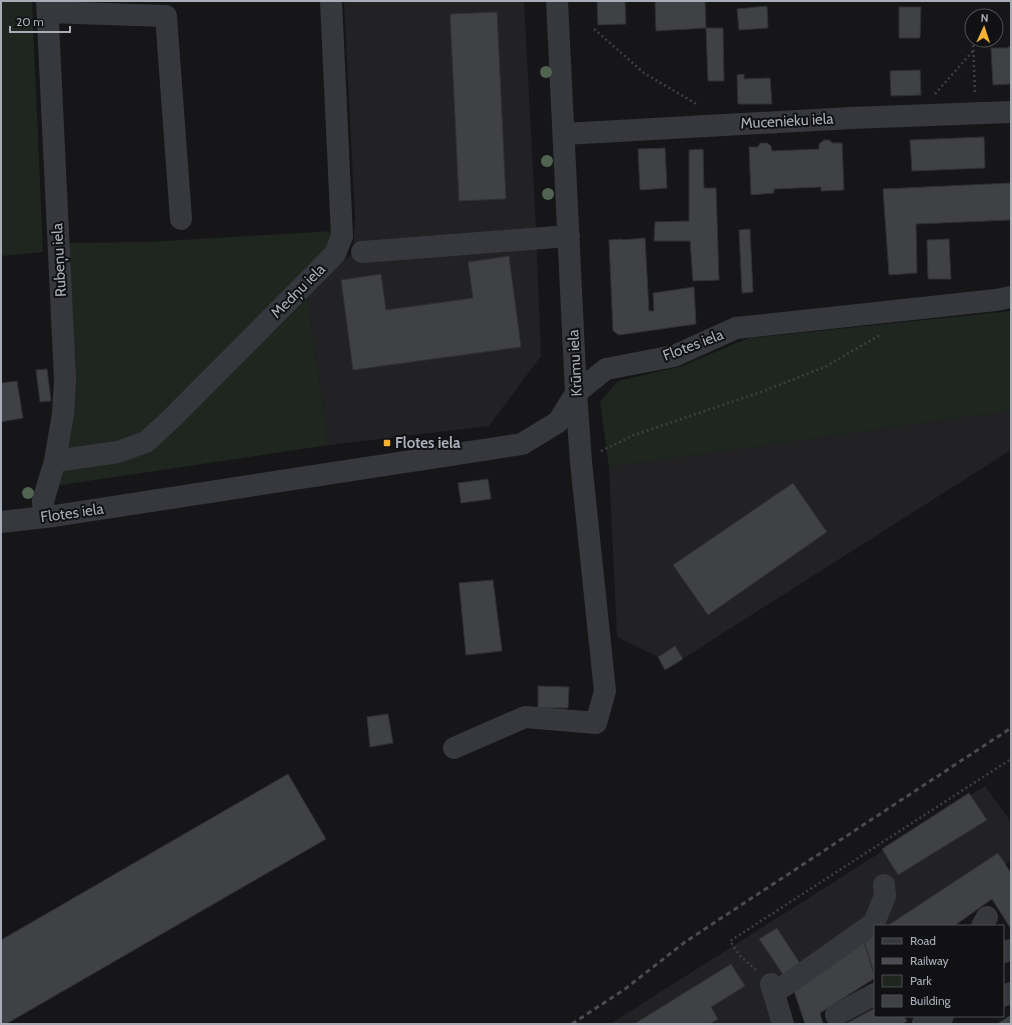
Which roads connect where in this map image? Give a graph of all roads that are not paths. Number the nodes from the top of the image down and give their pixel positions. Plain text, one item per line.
1 (331, 1) edge
2 (557, 1) edge
3 (48, 7) edge
4 (1011, 112) edge
5 (564, 134) junction
6 (181, 219) dead end
7 (568, 236) junction
8 (362, 252) dead end
9 (1011, 297) edge
10 (576, 393) junction
11 (55, 461) junction
12 (44, 517) junction
13 (1, 522) edge
14 (454, 748) dead end
15 (884, 885) dead end
16 (874, 995) edge
17 (836, 1015) dead end
18 (783, 1024) edge

1 - 11 street, Medņu iela
2 - 5 street, Krūmu iela
3 - 6 street
3 - 11 street, Rubeņu iela
4 - 5 street, Mucenieku iela
5 - 7 street, Krūmu iela
7 - 8 street
7 - 10 street, Krūmu iela
9 - 10 street, Flotes iela
10 - 12 street, Flotes iela
10 - 14 street, Krūmu iela
11 - 12 street, Rubeņu iela
12 - 13 street, Flotes iela
15 - 18 street
16 - 17 street

